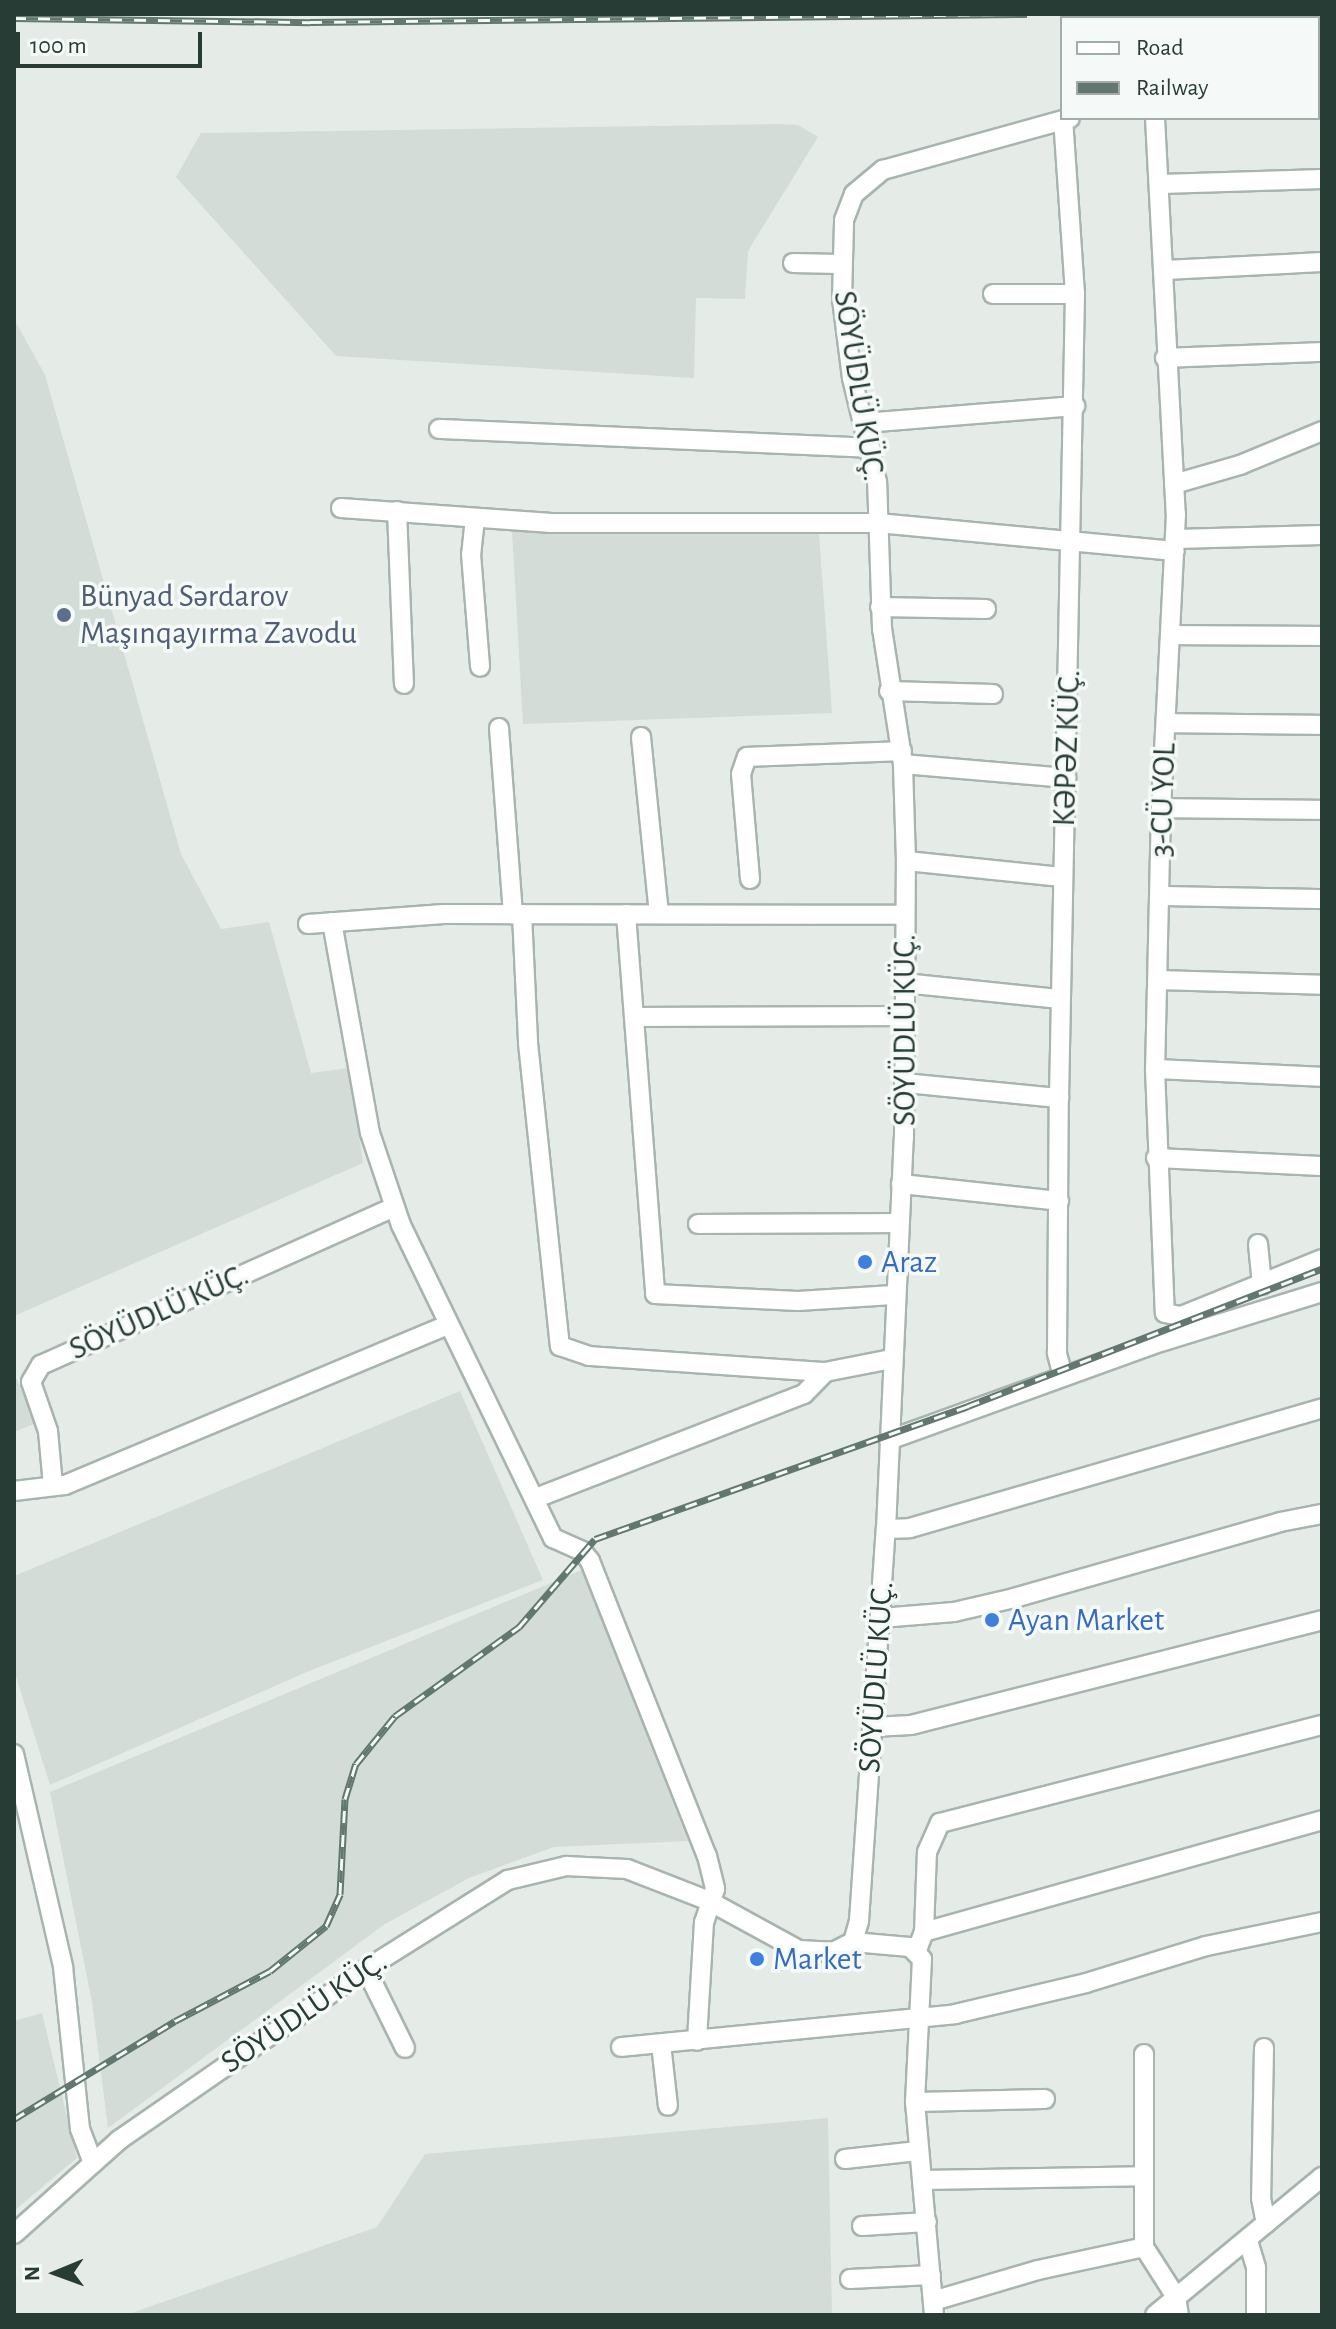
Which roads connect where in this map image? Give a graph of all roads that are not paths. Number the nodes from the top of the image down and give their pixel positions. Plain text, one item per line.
1 (1062, 120) edge
2 (1066, 120) edge
3 (1155, 120) edge
4 (1322, 179) edge
5 (1162, 184) junction
6 (1322, 262) edge
7 (793, 263) dead end
8 (840, 264) junction
9 (1165, 270) junction
10 (993, 294) dead end
11 (1075, 294) junction
12 (1322, 352) edge
13 (1165, 358) junction
14 (1075, 406) junction
15 (864, 423) junction
16 (439, 429) dead end
17 (1322, 431) edge
18 (871, 448) junction
19 (1174, 484) junction
20 (341, 508) dead end
21 (397, 511) junction
22 (475, 518) junction
23 (878, 523) junction
24 (1322, 535) edge
25 (1073, 543) junction
26 (1175, 545) junction
27 (880, 607) junction
28 (986, 609) dead end
29 (1170, 635) junction
30 (1322, 636) edge
31 (480, 667) dead end
32 (404, 684) dead end
33 (889, 691) junction
34 (993, 694) dead end
35 (1166, 723) junction
36 (1322, 725) edge
37 (499, 728) dead end
38 (641, 737) dead end
39 (902, 757) junction
40 (1066, 778) junction
41 (1161, 808) junction
42 (1322, 810) edge
43 (906, 861) junction
44 (1062, 877) junction
45 (750, 879) dead end
46 (1160, 896) junction
47 (1322, 899) edge
48 (518, 914) junction
49 (626, 914) junction
50 (659, 914) junction
51 (905, 915) junction
52 (332, 922) junction
53 (308, 924) dead end
54 (1158, 980) junction
55 (904, 983) junction
56 (1322, 985) edge
57 (1060, 999) junction
58 (904, 1016) junction
59 (636, 1017) junction
60 (1155, 1069) junction
61 (1322, 1077) edge
62 (905, 1083) junction
63 (1059, 1098) junction
64 (1156, 1158) junction
65 (1322, 1166) edge
66 (901, 1184) junction
67 (1059, 1201) junction
68 (394, 1207) junction
69 (898, 1223) junction
70 (698, 1224) dead end
71 (1258, 1244) dead end
72 (1322, 1259) edge
73 (1262, 1285) junction
74 (1322, 1292) edge
75 (893, 1295) junction
76 (448, 1325) junction
77 (891, 1359) junction
78 (825, 1372) junction
79 (1063, 1376) junction
80 (1322, 1408) edge
81 (889, 1440) junction
82 (53, 1486) junction
83 (14, 1491) edge
84 (536, 1498) junction
85 (1322, 1514) edge
86 (886, 1529) junction
87 (881, 1618) junction
88 (1322, 1620) edge
89 (1322, 1725) edge
90 (873, 1727) junction
91 (14, 1754) edge
92 (1322, 1820) edge
93 (709, 1901) junction
94 (1322, 1922) edge
95 (924, 1932) junction
96 (853, 1942) junction
97 (917, 1950) junction
98 (366, 1969) junction
99 (923, 2017) junction
100 (697, 2041) junction
101 (661, 2044) junction
102 (621, 2047) dead end
103 (405, 2048) dead end
104 (1264, 2048) dead end
105 (1144, 2054) dead end
106 (1045, 2099) dead end
107 (915, 2102) junction
108 (668, 2106) dead end
109 (918, 2151) junction
110 (845, 2159) dead end
111 (92, 2161) junction
112 (1143, 2176) junction
113 (1322, 2177) edge
114 (922, 2180) junction
115 (927, 2222) junction
116 (1266, 2224) junction
117 (862, 2226) dead end
118 (14, 2234) edge
119 (1248, 2241) junction
120 (1144, 2247) junction
121 (931, 2275) junction
122 (850, 2279) dead end
123 (1177, 2306) edge
124 (934, 2308) edge
125 (1155, 2315) edge
126 (1256, 2315) edge

1 - 8 street, SÖYÜDLÜ KÜÇ.
2 - 11 street, KƏPƏZ KÜÇ.
3 - 5 street, 3-CÜ YOL
4 - 5 street
5 - 9 street, 3-CÜ YOL
6 - 9 street
7 - 8 street
8 - 15 street, SÖYÜDLÜ KÜÇ.
9 - 13 street, 3-CÜ YOL
10 - 11 street
11 - 14 street, KƏPƏZ KÜÇ.
12 - 13 street
13 - 19 street, 3-CÜ YOL
14 - 15 street
14 - 25 street, KƏPƏZ KÜÇ.
15 - 18 street, SÖYÜDLÜ KÜÇ.
16 - 18 street
17 - 19 street
18 - 23 street, SÖYÜDLÜ KÜÇ.
19 - 26 street, 3-CÜ YOL
20 - 21 street
21 - 22 street
21 - 32 street
22 - 23 street
22 - 31 street
23 - 25 street
23 - 27 street, SÖYÜDLÜ KÜÇ.
24 - 26 street
25 - 26 street
25 - 40 street, KƏPƏZ KÜÇ.
26 - 29 street, 3-CÜ YOL
27 - 28 street
27 - 33 street, SÖYÜDLÜ KÜÇ.
29 - 30 street
29 - 35 street, 3-CÜ YOL
33 - 34 street
33 - 39 street, SÖYÜDLÜ KÜÇ.
35 - 36 street
35 - 41 street, 3-CÜ YOL
37 - 48 street
38 - 50 street
39 - 40 street
39 - 43 street, SÖYÜDLÜ KÜÇ.
39 - 45 street
40 - 44 street, KƏPƏZ KÜÇ.
41 - 42 street
41 - 46 street, 3-CÜ YOL
43 - 44 street
43 - 51 street, SÖYÜDLÜ KÜÇ.
44 - 57 street, KƏPƏZ KÜÇ.
46 - 47 street
46 - 54 street, 3-CÜ YOL
48 - 49 street
48 - 52 street
48 - 78 street
49 - 50 street
49 - 59 street
50 - 51 street
51 - 55 street, SÖYÜDLÜ KÜÇ.
52 - 53 street
52 - 68 street
54 - 56 street
54 - 60 street, 3-CÜ YOL
55 - 57 street
55 - 58 street, SÖYÜDLÜ KÜÇ.
57 - 63 street, KƏPƏZ KÜÇ.
58 - 59 street
58 - 62 street, SÖYÜDLÜ KÜÇ.
59 - 75 street
60 - 61 street
60 - 64 street, 3-CÜ YOL
62 - 63 street
62 - 66 street, SÖYÜDLÜ KÜÇ.
63 - 67 street, KƏPƏZ KÜÇ.
64 - 65 street
64 - 73 street, 3-CÜ YOL
66 - 67 street
66 - 69 street, SÖYÜDLÜ KÜÇ.
67 - 79 street, KƏPƏZ KÜÇ.
68 - 76 street
68 - 82 street, SÖYÜDLÜ KÜÇ.
69 - 70 street
69 - 75 street, SÖYÜDLÜ KÜÇ.
71 - 73 street
72 - 73 street, 3-CÜ YOL
74 - 79 street
75 - 77 street, SÖYÜDLÜ KÜÇ.
76 - 82 street
76 - 84 street
77 - 78 street
77 - 81 street, SÖYÜDLÜ KÜÇ.
78 - 84 street
79 - 81 street
80 - 86 street
81 - 86 street, SÖYÜDLÜ KÜÇ.
82 - 83 street
84 - 93 street
85 - 87 street
86 - 87 street, SÖYÜDLÜ KÜÇ.
87 - 90 street, SÖYÜDLÜ KÜÇ.
88 - 90 street
89 - 95 street
90 - 96 street, SÖYÜDLÜ KÜÇ.
91 - 111 street
92 - 95 street
93 - 96 street, SÖYÜDLÜ KÜÇ.
93 - 98 street, SÖYÜDLÜ KÜÇ.
93 - 100 street
94 - 99 street
95 - 97 street
96 - 97 street
97 - 99 street
98 - 103 street
98 - 111 street, SÖYÜDLÜ KÜÇ.
99 - 100 street
99 - 107 street
100 - 101 street
101 - 102 street
101 - 108 street
104 - 116 street
105 - 112 street
106 - 107 street
107 - 109 street
109 - 110 street
109 - 114 street
111 - 118 street, SÖYÜDLÜ KÜÇ.
112 - 114 street
112 - 120 street
113 - 116 street
114 - 115 street
115 - 117 street
115 - 121 street
116 - 119 street
119 - 123 street
119 - 126 street
120 - 123 street
120 - 124 street
121 - 122 street
121 - 124 street
123 - 125 street

